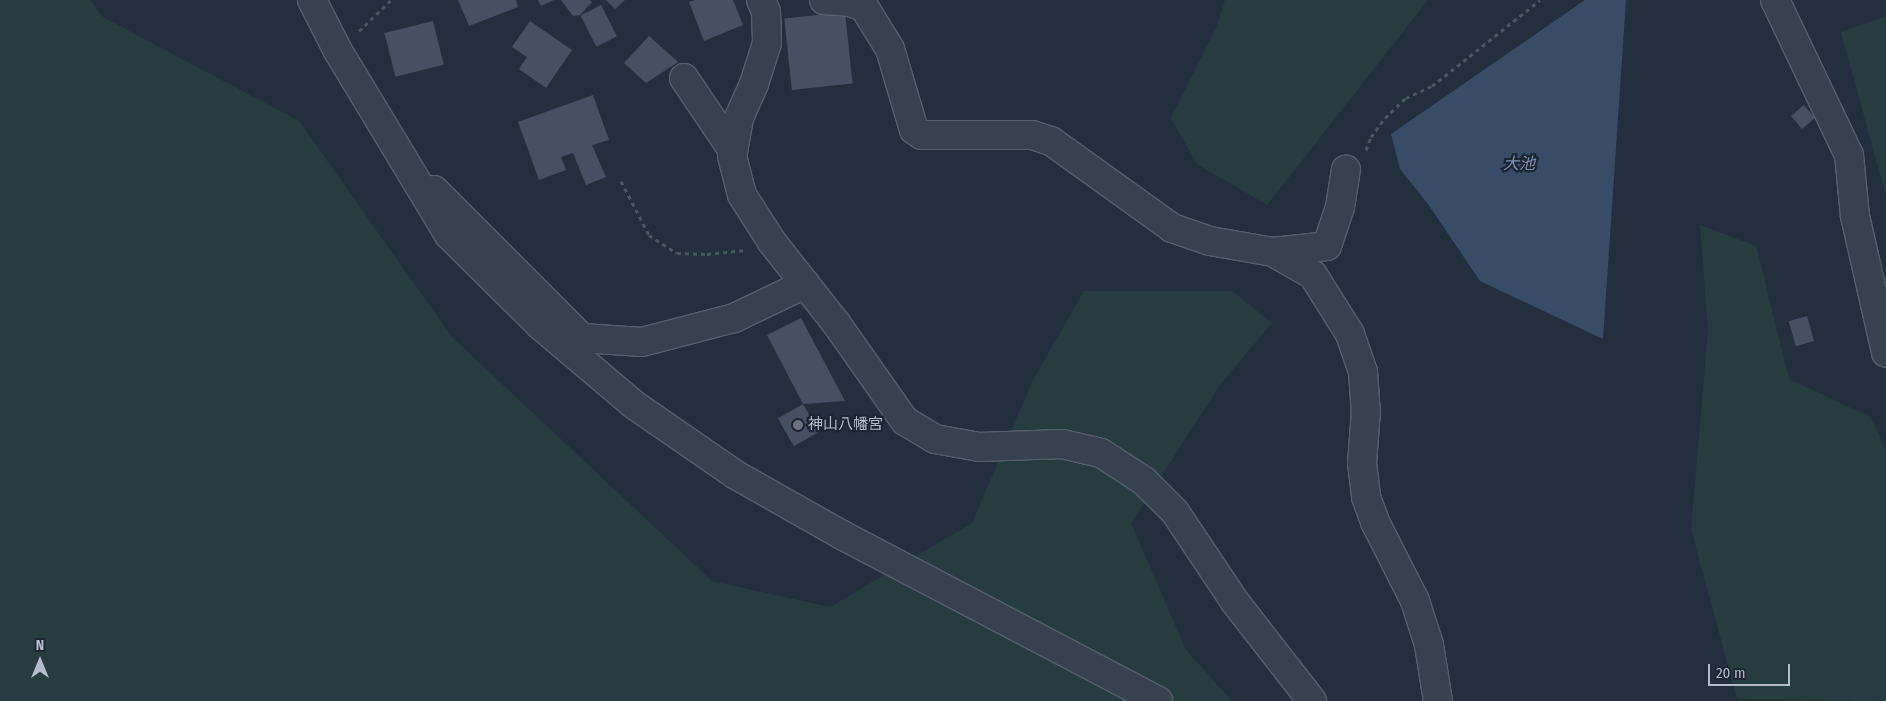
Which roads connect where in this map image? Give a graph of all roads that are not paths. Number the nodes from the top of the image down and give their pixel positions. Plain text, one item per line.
1 (312, 0) edge
2 (761, 0) edge
3 (824, 0) edge
4 (1775, 0) edge
5 (866, 4) edge
6 (684, 78) dead end
7 (733, 151) junction
8 (402, 158) junction
9 (1346, 169) road end
10 (1273, 252) junction
11 (805, 284) junction
12 (1886, 353) edge
13 (1158, 701) edge
14 (1312, 701) edge
15 (1438, 701) edge

1 - 8 street
2 - 7 street
3 - 5 street
4 - 12 street
5 - 10 street
6 - 7 street
7 - 11 street
8 - 11 street
8 - 13 street
9 - 10 street
10 - 15 street
11 - 14 street

